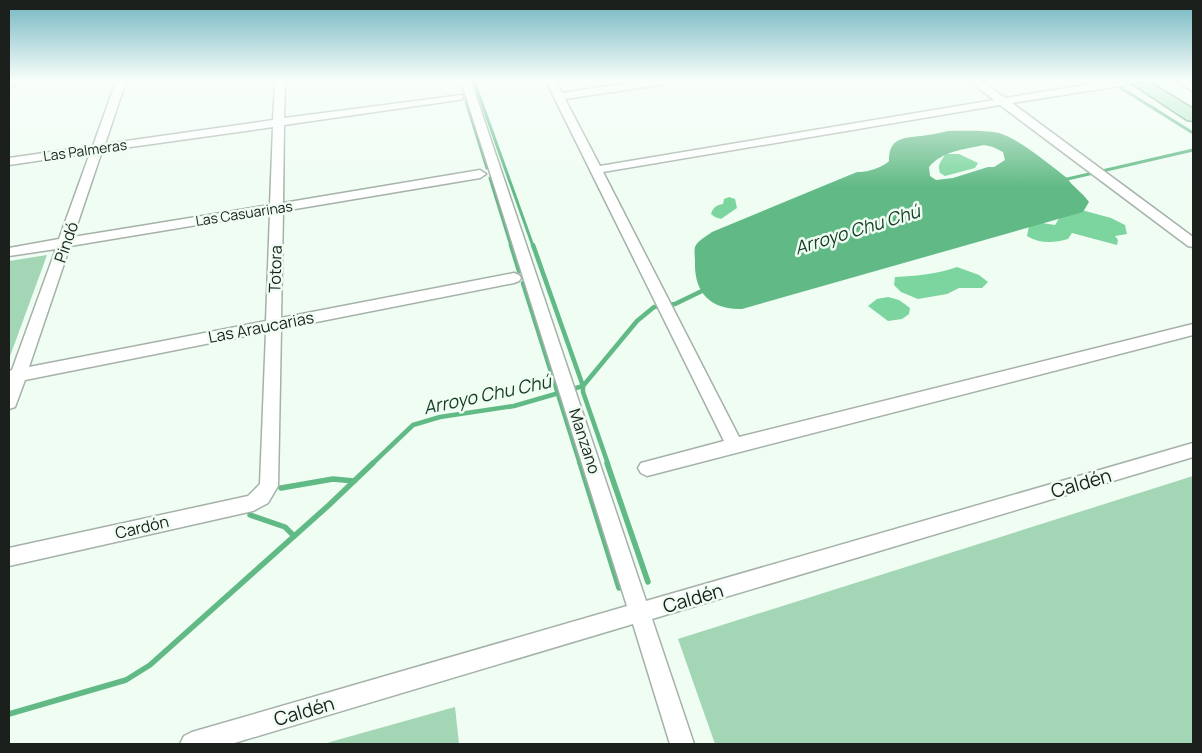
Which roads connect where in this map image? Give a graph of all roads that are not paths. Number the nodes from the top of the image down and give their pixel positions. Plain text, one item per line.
1 (109, 116) edge
2 (280, 116) edge
3 (327, 116) edge
4 (478, 116) edge
5 (569, 116) edge
6 (915, 116) edge
7 (1026, 116) edge
8 (280, 123) junction
9 (98, 148) junction
10 (9, 161) edge
11 (595, 170) junction
12 (1099, 170) junction
13 (480, 174) dead end
14 (278, 208) junction
15 (1193, 236) edge
16 (66, 242) junction
17 (1193, 243) edge
18 (9, 252) edge
19 (514, 278) dead end
20 (658, 298) joint
21 (274, 324) junction
22 (1193, 330) edge
23 (14, 376) edge
24 (9, 402) edge
25 (734, 446) junction
26 (1193, 450) edge
27 (647, 468) dead end
28 (268, 486) joint
29 (9, 557) edge
30 (641, 613) junction
31 (192, 744) edge
32 (682, 744) edge

1 - 9 street, Pindó
2 - 8 street, Totora
3 - 8 street, Las Palmeras
4 - 30 street, Manzano
5 - 11 street
6 - 11 street
7 - 12 street
8 - 9 street, Las Palmeras
8 - 14 street, Totora
9 - 10 street, Las Palmeras
9 - 16 street, Pindó
11 - 20 street
12 - 15 street
12 - 17 street
13 - 14 street, Las Casuarinas
14 - 16 street, Las Casuarinas
14 - 21 street, Totora
16 - 18 street, Las Casuarinas
16 - 23 street, Pindó
19 - 21 street, Las Araucarias
20 - 25 street
21 - 23 street, Las Araucarias
21 - 28 street, Totora
22 - 25 street
23 - 24 street, Pindó
25 - 27 street
26 - 30 street, Caldén
28 - 29 street, Cardón
30 - 31 street, Caldén
30 - 32 street, Manzano

